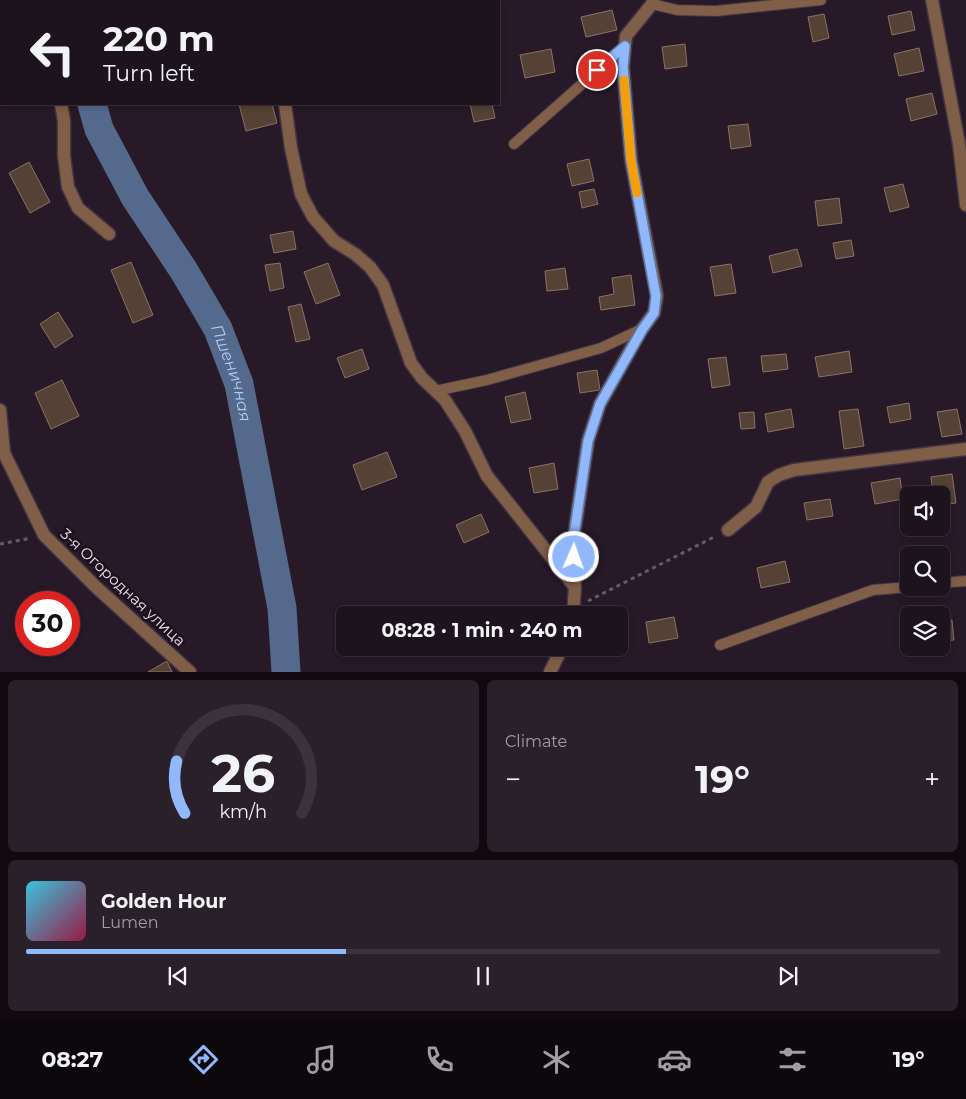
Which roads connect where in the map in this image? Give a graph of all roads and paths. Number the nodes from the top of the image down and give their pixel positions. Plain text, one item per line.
1 (822, 0) edge
2 (932, 0) edge
3 (652, 2) edge
4 (625, 46) junction
5 (61, 105) edge
6 (285, 105) edge
7 (514, 144) dead end
8 (966, 205) edge
9 (109, 234) dead end
10 (642, 330) junction
11 (435, 391) junction
12 (0, 410) edge
13 (966, 449) edge
14 (728, 530) joint
15 (44, 535) junction
16 (0, 544) edge
17 (966, 581) edge
18 (950, 582) edge
19 (575, 587) junction
20 (900, 588) edge
21 (574, 606) edge
22 (585, 606) edge
23 (720, 645) dead end
24 (558, 656) edge
25 (190, 672) edge
26 (550, 672) edge

1 - 3 lane
2 - 8 street
3 - 4 street
4 - 7 lane
4 - 10 street
5 - 9 street
6 - 11 street
10 - 11 lane
10 - 19 street
11 - 19 street
12 - 15 street, 3-я Огородная улица
13 - 14 street
14 - 22 path
15 - 16 path
15 - 25 street, 3-я Огородная улица
17 - 18 lane
19 - 21 street
20 - 23 lane
24 - 26 street

